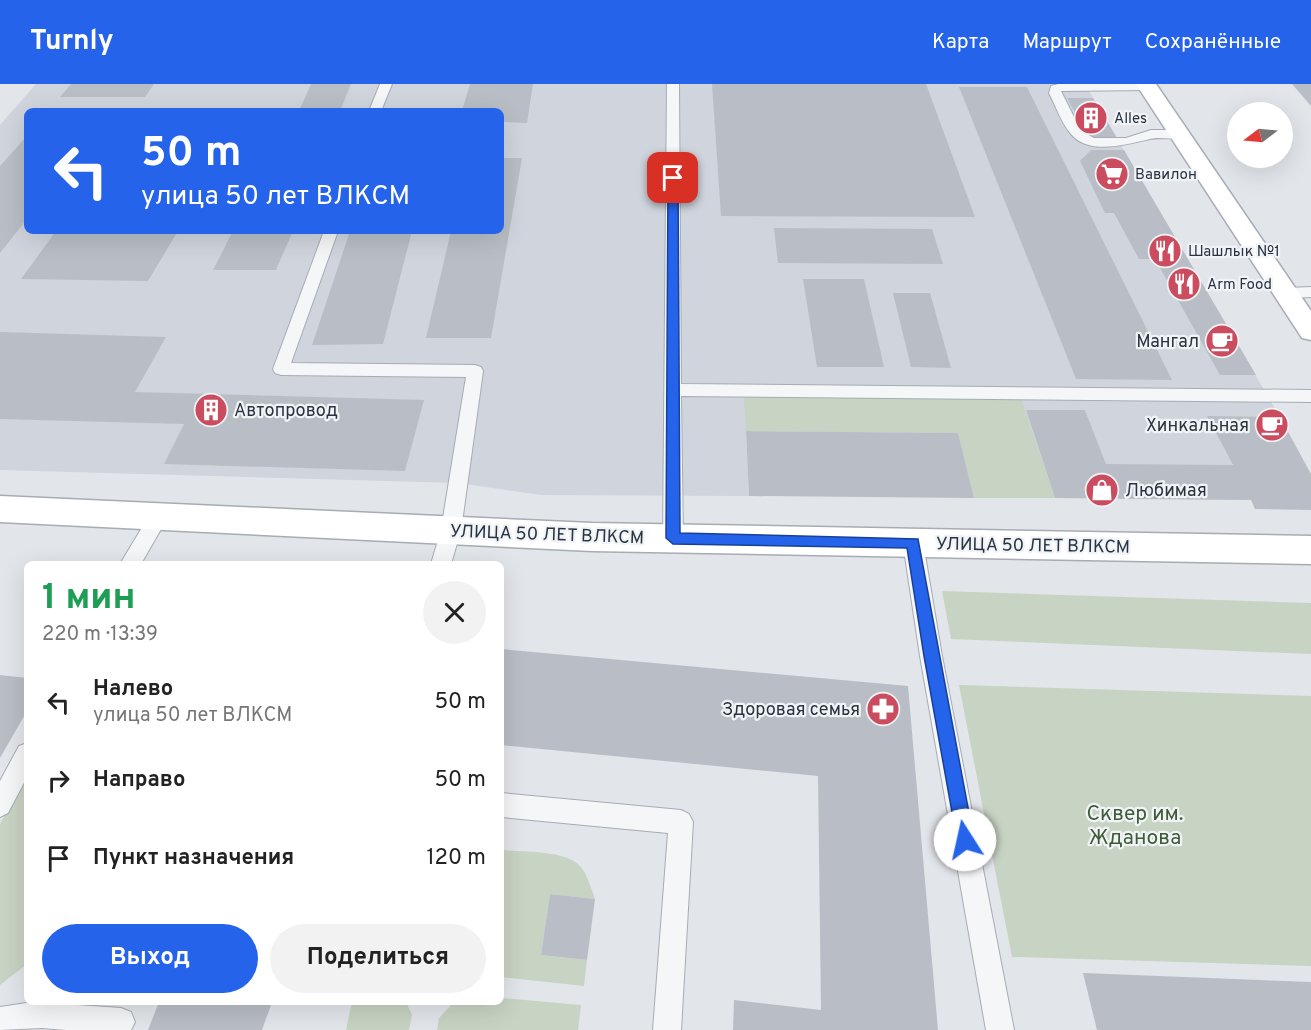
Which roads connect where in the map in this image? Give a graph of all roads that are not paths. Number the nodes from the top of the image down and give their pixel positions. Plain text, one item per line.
1 (386, 84) edge
2 (673, 84) edge
3 (1147, 85) edge
4 (376, 108) edge
5 (1179, 134) junction
6 (330, 234) edge
7 (1286, 292) junction
8 (1311, 292) edge
9 (1311, 331) edge
10 (673, 390) junction
11 (1311, 396) edge
12 (0, 509) edge
13 (159, 516) junction
14 (451, 530) junction
15 (673, 538) junction
16 (913, 543) junction
17 (1311, 550) edge
18 (132, 561) edge
19 (442, 561) edge
20 (24, 760) edge
21 (0, 805) edge
22 (504, 805) edge
23 (0, 1021) edge
24 (120, 1022) dead end
25 (667, 1030) edge
26 (1000, 1030) edge

1 - 4 lane
2 - 10 lane
3 - 5 street
3 - 5 lane
5 - 7 street
6 - 14 lane
7 - 8 lane
7 - 9 street
10 - 11 lane
10 - 15 lane
12 - 13 street, УЛИЦА 50 ЛЕТ ВЛКСМ
13 - 14 street, УЛИЦА 50 ЛЕТ ВЛКСМ
13 - 18 lane
14 - 15 street, УЛИЦА 50 ЛЕТ ВЛКСМ
14 - 19 lane
15 - 16 street, УЛИЦА 50 ЛЕТ ВЛКСМ
16 - 17 street, УЛИЦА 50 ЛЕТ ВЛКСМ
16 - 26 lane
20 - 21 lane
22 - 25 lane
23 - 24 lane

